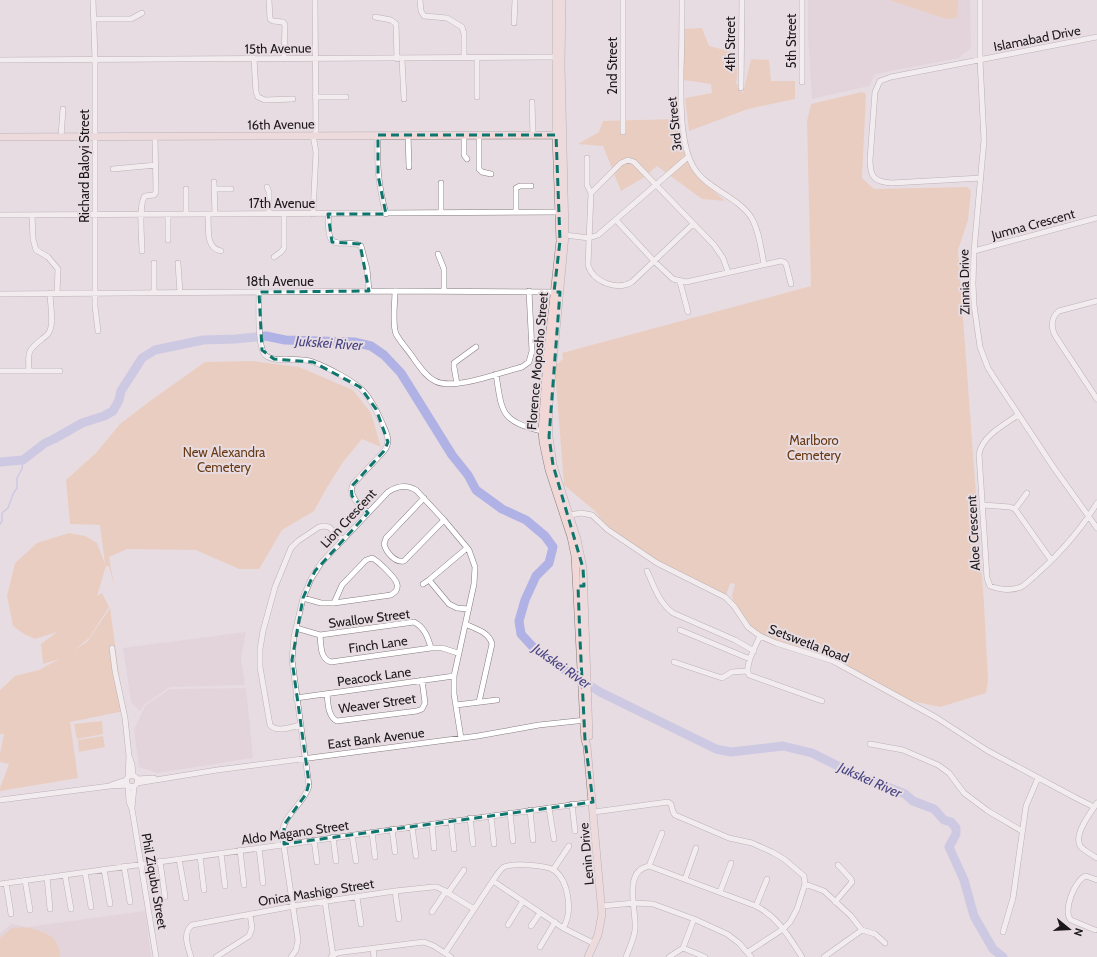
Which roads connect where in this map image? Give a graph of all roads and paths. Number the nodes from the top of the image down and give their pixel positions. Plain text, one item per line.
1 (94, 0) edge
2 (269, 0) edge
3 (315, 0) edge
4 (420, 0) edge
5 (515, 0) edge
6 (556, 0) edge
7 (562, 0) edge
8 (623, 0) edge
9 (682, 0) edge
10 (742, 0) edge
11 (802, 0) edge
12 (980, 0) edge
13 (142, 13) dead end
14 (375, 17) dead end
15 (94, 19) junction
16 (514, 23) dead end
17 (1097, 37) edge
18 (556, 57) junction
19 (314, 58) junction
20 (464, 58) junction
21 (476, 58) junction
22 (284, 59) junction
23 (399, 59) junction
24 (0, 60) edge
25 (95, 60) junction
26 (254, 60) junction
27 (980, 60) junction
28 (802, 82) dead end
29 (741, 88) dead end
30 (315, 97) junction
31 (346, 97) dead end
32 (477, 97) dead end
33 (292, 99) dead end
34 (404, 99) dead end
35 (532, 102) dead end
36 (63, 108) dead end
37 (623, 132) dead end
38 (314, 135) junction
39 (378, 135) junction
40 (408, 135) junction
41 (464, 135) junction
42 (479, 135) junction
43 (533, 135) junction
44 (559, 135) junction
45 (0, 137) edge
46 (61, 137) junction
47 (95, 137) junction
48 (154, 137) junction
49 (688, 157) junction
50 (587, 158) dead end
51 (467, 159) dead end
52 (156, 166) junction
53 (409, 167) dead end
54 (112, 169) dead end
55 (491, 174) dead end
56 (981, 178) junction
57 (214, 182) dead end
58 (441, 183) dead end
59 (656, 184) junction
60 (531, 186) dead end
61 (267, 187) dead end
62 (186, 189) dead end
63 (214, 189) junction
64 (231, 189) dead end
65 (591, 193) junction
66 (516, 212) junction
67 (562, 212) junction
68 (215, 213) junction
69 (441, 213) junction
70 (95, 214) junction
71 (168, 214) junction
72 (186, 214) junction
73 (208, 214) junction
74 (269, 214) junction
75 (284, 214) junction
76 (313, 214) junction
77 (328, 214) junction
78 (386, 214) junction
79 (0, 215) edge
80 (32, 215) junction
81 (141, 215) junction
82 (1097, 218) edge
83 (616, 220) junction
84 (693, 224) junction
85 (565, 235) junction
86 (589, 238) junction
87 (168, 240) dead end
88 (142, 251) dead end
89 (221, 251) dead end
90 (974, 251) junction
91 (438, 254) dead end
92 (274, 257) dead end
93 (654, 261) junction
94 (154, 262) dead end
95 (178, 263) dead end
96 (764, 264) junction
97 (728, 272) junction
98 (680, 282) junction
99 (791, 284) dead end
100 (369, 291) junction
101 (395, 291) junction
102 (444, 291) junction
103 (529, 291) junction
104 (95, 292) junction
105 (259, 292) junction
106 (557, 292) junction
107 (50, 293) junction
108 (57, 293) junction
109 (154, 293) junction
110 (180, 293) junction
111 (0, 294) edge
112 (1097, 301) edge
113 (688, 312) dead end
114 (98, 331) dead end
115 (476, 347) dead end
116 (0, 371) edge
117 (29, 371) junction
118 (60, 371) dead end
119 (496, 374) junction
120 (457, 384) junction
121 (1097, 399) edge
122 (1018, 415) junction
123 (542, 431) junction
124 (1027, 493) dead end
125 (424, 498) junction
126 (1097, 503) edge
127 (983, 505) junction
128 (1015, 509) junction
129 (368, 513) junction
130 (570, 515) junction
131 (1088, 517) junction
132 (444, 520) junction
133 (1097, 528) edge
134 (344, 540) junction
135 (467, 548) junction
136 (1051, 560) junction
137 (647, 571) dead end
138 (429, 580) junction
139 (423, 584) dead end
140 (581, 586) junction
141 (303, 598) junction
142 (334, 603) junction
143 (468, 609) junction
144 (465, 624) junction
145 (296, 628) junction
146 (680, 630) dead end
147 (320, 635) junction
148 (760, 636) junction
149 (112, 648) dead end
150 (430, 648) junction
151 (754, 651) junction
152 (458, 653) junction
153 (750, 659) junction
154 (674, 662) dead end
155 (747, 672) junction
156 (454, 676) junction
157 (422, 680) junction
158 (327, 694) junction
159 (296, 698) junction
160 (497, 700) dead end
161 (822, 701) dead end
162 (479, 702) junction
163 (456, 705) junction
164 (586, 706) junction
165 (586, 720) junction
166 (301, 725) junction
167 (461, 738) junction
168 (870, 744) dead end
169 (129, 756) junction
170 (306, 758) junction
171 (1038, 778) junction
172 (135, 781) junction
173 (128, 782) junction
174 (0, 800) edge
175 (593, 802) junction
176 (572, 804) junction
177 (1096, 805) edge
178 (549, 808) junction
179 (132, 809) junction
180 (530, 810) junction
181 (594, 812) junction
182 (510, 813) junction
183 (491, 816) junction
184 (470, 818) junction
185 (451, 821) junction
186 (432, 824) junction
187 (412, 827) junction
188 (392, 829) junction
189 (575, 831) dead end
190 (1022, 831) junction
191 (372, 832) junction
192 (662, 833) dead end
193 (352, 835) junction
194 (333, 838) junction
195 (554, 839) dead end
196 (314, 840) junction
197 (533, 840) dead end
198 (513, 841) dead end
199 (284, 844) junction
200 (474, 844) dead end
201 (494, 844) dead end
202 (569, 846) dead end
203 (260, 848) junction
204 (434, 848) dead end
205 (696, 848) dead end
206 (454, 849) dead end
207 (240, 850) junction
208 (395, 852) dead end
209 (221, 853) junction
210 (200, 856) junction
211 (416, 856) dead end
212 (375, 857) dead end
213 (179, 858) junction
214 (1097, 858) edge
215 (160, 861) junction
216 (336, 861) dead end
217 (356, 861) dead end
218 (317, 862) dead end
219 (140, 864) junction
220 (731, 864) dead end
221 (838, 865) dead end
222 (124, 866) junction
223 (649, 866) junction
224 (104, 869) junction
225 (464, 870) dead end
226 (554, 870) junction
227 (85, 872) junction
228 (65, 875) junction
229 (47, 877) junction
230 (685, 879) junction
231 (767, 879) dead end
232 (25, 880) junction
233 (1097, 880) edge
234 (493, 881) junction
235 (3, 883) edge
236 (263, 883) dead end
237 (806, 884) junction
238 (244, 885) dead end
239 (225, 886) dead end
240 (204, 890) dead end
241 (395, 891) junction
242 (447, 892) junction
243 (720, 892) junction
244 (358, 897) junction
245 (165, 898) dead end
246 (186, 898) dead end
247 (523, 901) junction
248 (130, 902) dead end
249 (325, 902) junction
250 (835, 902) junction
251 (634, 903) junction
252 (110, 904) dead end
253 (294, 906) junction
254 (602, 906) junction
255 (756, 906) junction
256 (90, 907) dead end
257 (50, 909) dead end
258 (71, 909) dead end
259 (474, 909) junction
260 (30, 910) dead end
261 (432, 912) dead end
262 (540, 913) junction
263 (11, 914) dead end
264 (250, 914) junction
265 (399, 919) dead end
266 (694, 919) junction
267 (555, 922) junction
268 (361, 924) dead end
269 (508, 925) dead end
270 (530, 926) dead end
271 (563, 928) junction
272 (783, 929) junction
273 (862, 930) junction
274 (1095, 930) dead end
275 (1003, 932) dead end
276 (885, 943) dead end
277 (595, 944) junction
278 (540, 947) dead end
279 (372, 948) junction
280 (683, 948) junction
281 (445, 953) junction
282 (750, 955) edge
283 (332, 956) edge
284 (156, 957) edge
285 (191, 957) edge
286 (216, 957) edge
287 (291, 957) edge
288 (374, 957) edge
289 (451, 957) edge
290 (588, 957) edge
291 (626, 957) edge
292 (669, 957) edge
293 (705, 957) edge
294 (802, 957) edge
295 (824, 957) edge

1 - 15 street, Richard Baloyi Street
2 - 22 street
3 - 19 street
4 - 20 street
5 - 16 street
6 - 18 street, Florence Moposho Street
7 - 44 street, Florence Moposho Street
8 - 37 street, 2nd Street
9 - 49 street, 3rd Street
10 - 29 street, 4th Street
11 - 28 street, 5th Street
12 - 27 street, Zinnia Drive
13 - 15 street
14 - 23 street
15 - 25 street, Richard Baloyi Street
17 - 27 street, Islamabad Drive
18 - 21 street, 15th Avenue
18 - 44 street, Florence Moposho Street
19 - 22 street, 15th Avenue
19 - 23 street, 15th Avenue
19 - 30 street
20 - 21 street, 15th Avenue
20 - 23 street, 15th Avenue
21 - 32 street
22 - 26 street, 15th Avenue
23 - 34 street
24 - 25 street, 15th Avenue
25 - 26 street, 15th Avenue
25 - 47 street, Richard Baloyi Street
26 - 33 street
27 - 56 street, Zinnia Drive
27 - 56 street, Islamabad Drive
30 - 31 street
30 - 38 street
35 - 43 street
36 - 46 street
38 - 39 street, 16th Avenue
38 - 48 street, 16th Avenue
38 - 76 street
39 - 40 street, 16th Avenue
39 - 78 street
40 - 41 street, 16th Avenue
40 - 53 street
41 - 42 street, 16th Avenue
41 - 51 street
42 - 43 street, 16th Avenue
42 - 55 street
43 - 44 street, 16th Avenue
44 - 67 street, Florence Moposho Street
45 - 46 street, 16th Avenue
46 - 47 street, 16th Avenue
47 - 48 street, 16th Avenue
47 - 70 street, Richard Baloyi Street
48 - 52 street
49 - 59 street
49 - 96 street, 3rd Street
50 - 65 street
52 - 54 street
52 - 81 street
56 - 90 street, Zinnia Drive
57 - 63 street
58 - 69 street
59 - 65 street
59 - 83 street
59 - 84 street
60 - 66 street
61 - 74 street
62 - 72 street
63 - 64 street
63 - 68 street
65 - 86 street
66 - 67 street, 17th Avenue
66 - 69 street, 17th Avenue
67 - 85 street, Florence Moposho Street
67 - 106 street, Florence Moposho Street
68 - 73 street, 17th Avenue
68 - 74 street, 17th Avenue
69 - 78 street, 17th Avenue
70 - 80 street, 17th Avenue
70 - 81 street, 17th Avenue
70 - 104 street, Richard Baloyi Street
71 - 72 street, 17th Avenue
71 - 81 street, 17th Avenue
71 - 87 street
72 - 73 street, 17th Avenue
73 - 89 street
74 - 75 street, 17th Avenue
75 - 76 street, 17th Avenue
75 - 92 street
76 - 77 street, 17th Avenue
77 - 78 street, 17th Avenue
77 - 100 street
79 - 80 street, 17th Avenue
80 - 108 street
81 - 88 street
82 - 90 street, Jumna Crescent
83 - 86 street
83 - 93 street
84 - 93 street
84 - 97 street
85 - 86 street
85 - 106 street, Florence Moposho Street
86 - 93 street
90 - 122 street, Zinnia Drive
91 - 102 street
93 - 98 street
94 - 109 street
95 - 110 street
96 - 97 street
96 - 99 street
97 - 98 street
98 - 113 street
100 - 101 street, 18th Avenue
100 - 105 street, 18th Avenue
101 - 102 street, 18th Avenue
101 - 120 street
102 - 103 street, 18th Avenue
103 - 106 street, 18th Avenue
103 - 119 street
104 - 108 street, 18th Avenue
104 - 109 street, 18th Avenue
104 - 114 street, Richard Baloyi Street
105 - 110 street, 18th Avenue
105 - 129 street
106 - 123 street, Florence Moposho Street
106 - 130 street, Florence Moposho Street
107 - 108 street, 18th Avenue
107 - 111 street, 18th Avenue
107 - 117 street
109 - 110 street, 18th Avenue
112 - 121 street
115 - 120 street
116 - 117 street
117 - 118 street
119 - 120 street
119 - 123 street
122 - 127 street, Aloe Crescent
122 - 131 street, Zinnia Drive
123 - 140 street, Florence Moposho Street
124 - 128 street
125 - 129 street, Lion Crescent
125 - 132 street, Lion Crescent
125 - 132 street
126 - 131 street
127 - 128 street
127 - 136 street, Aloe Crescent
128 - 136 street
129 - 134 street, Lion Crescent
130 - 140 street, Florence Moposho Street
130 - 148 street, Setswetla Road
131 - 133 street, Zinnia Drive
131 - 136 street, Aloe Crescent
132 - 135 street, Lion Crescent
134 - 141 street, Lion Crescent
134 - 166 street
135 - 138 street
135 - 143 street, Lion Crescent
137 - 151 street
138 - 139 street
138 - 143 street
140 - 164 street, Florence Moposho Street
140 - 164 street, Florence Moposho Street
141 - 142 street
141 - 145 street, Lion Crescent
142 - 142 street
143 - 144 street, Lion Crescent
144 - 152 street, Lion Crescent
144 - 162 street
145 - 147 street, Swallow Street
145 - 159 street, Lion Crescent
146 - 153 street
147 - 150 street, Swallow Street
147 - 150 street, Finch Lane
148 - 151 street
148 - 171 street, Setswetla Road
149 - 169 street
150 - 152 street, Finch Lane
151 - 153 street
152 - 156 street, Lion Crescent
153 - 155 street
154 - 155 street
155 - 161 street
156 - 157 street, Peacock Lane
156 - 163 street, Lion Crescent
157 - 158 street, Peacock Lane
157 - 158 street, Weaver Street
158 - 159 street, Peacock Lane
159 - 166 street, Lion Crescent
160 - 162 street
162 - 163 street
163 - 167 street, Lion Crescent
164 - 165 street, Florence Moposho Street
165 - 167 street, East Bank Avenue
165 - 175 street, Lenin Drive
166 - 170 street, Lion Crescent
167 - 170 street, East Bank Avenue
168 - 190 street
169 - 172 street, Phil Ziqubu Street
169 - 173 street, Phil Ziqubu Street
170 - 172 street, East Bank Avenue
170 - 199 street, Lion Crescent
171 - 177 street, Setswetla Road
171 - 190 street
172 - 173 street
172 - 173 street
172 - 179 street, Phil Ziqubu Street
173 - 174 street
173 - 179 street, Phil Ziqubu Street
175 - 176 street, Aldo Magano Street
175 - 181 street, Lenin Drive
176 - 178 street, Aldo Magano Street
176 - 189 street
177 - 214 street
178 - 180 street, Aldo Magano Street
178 - 195 street
179 - 219 street, Phil Ziqubu Street
180 - 182 street, Aldo Magano Street
180 - 197 street
181 - 237 street
181 - 254 street, Lenin Drive
182 - 183 street, Aldo Magano Street
182 - 198 street
183 - 184 street, Aldo Magano Street
183 - 201 street
184 - 185 street, Aldo Magano Street
184 - 200 street
185 - 186 street, Aldo Magano Street
185 - 206 street
186 - 187 street, Aldo Magano Street
186 - 204 street
187 - 188 street, Aldo Magano Street
187 - 211 street
188 - 191 street, Aldo Magano Street
188 - 208 street
190 - 275 street
191 - 193 street, Aldo Magano Street
191 - 212 street
192 - 223 street
193 - 194 street, Aldo Magano Street
193 - 217 street
194 - 196 street, Aldo Magano Street
194 - 216 street
196 - 199 street, Aldo Magano Street
196 - 218 street
199 - 203 street, Aldo Magano Street
199 - 253 street, Lion Crescent
202 - 226 street
203 - 207 street, Aldo Magano Street
203 - 236 street
205 - 230 street
207 - 209 street, Aldo Magano Street
207 - 238 street
209 - 210 street, Aldo Magano Street
209 - 239 street
210 - 213 street, Aldo Magano Street
210 - 240 street
213 - 215 street, Aldo Magano Street
213 - 246 street
215 - 219 street, Aldo Magano Street
215 - 245 street
219 - 222 street, Aldo Magano Street
219 - 284 street, Phil Ziqubu Street
220 - 243 street
221 - 250 street
222 - 224 street, Aldo Magano Street
222 - 248 street
223 - 230 street
223 - 251 street
224 - 227 street, Aldo Magano Street
224 - 252 street
225 - 242 street
226 - 234 street
226 - 271 street
227 - 228 street, Aldo Magano Street
227 - 256 street
228 - 229 street, Aldo Magano Street
228 - 258 street
229 - 232 street, Aldo Magano Street
229 - 257 street
230 - 243 street
231 - 255 street
232 - 235 street, Aldo Magano Street
232 - 260 street
233 - 274 street
234 - 247 street
234 - 259 street
235 - 263 street
237 - 250 street
237 - 272 street
241 - 242 street, Onica Mashigo Street
241 - 244 street, Onica Mashigo Street
241 - 265 street
242 - 259 street, Onica Mashigo Street
242 - 261 street
243 - 255 street
244 - 249 street, Onica Mashigo Street
244 - 268 street
247 - 262 street
247 - 269 street
249 - 253 street, Onica Mashigo Street
249 - 283 street
250 - 273 street
251 - 254 street
251 - 266 street
251 - 291 street
253 - 264 street, Onica Mashigo Street
253 - 287 street, Lion Crescent
254 - 277 street, Lenin Drive
255 - 272 street
259 - 281 street
262 - 267 street
262 - 270 street
264 - 285 street, Onica Mashigo Street
264 - 286 street
266 - 280 street
266 - 282 street
267 - 271 street
267 - 278 street
271 - 277 street
272 - 282 street
272 - 294 street
273 - 276 street
273 - 295 street
277 - 290 street, Lenin Drive
279 - 281 street
279 - 283 street
279 - 288 street
280 - 292 street
280 - 293 street
281 - 289 street

